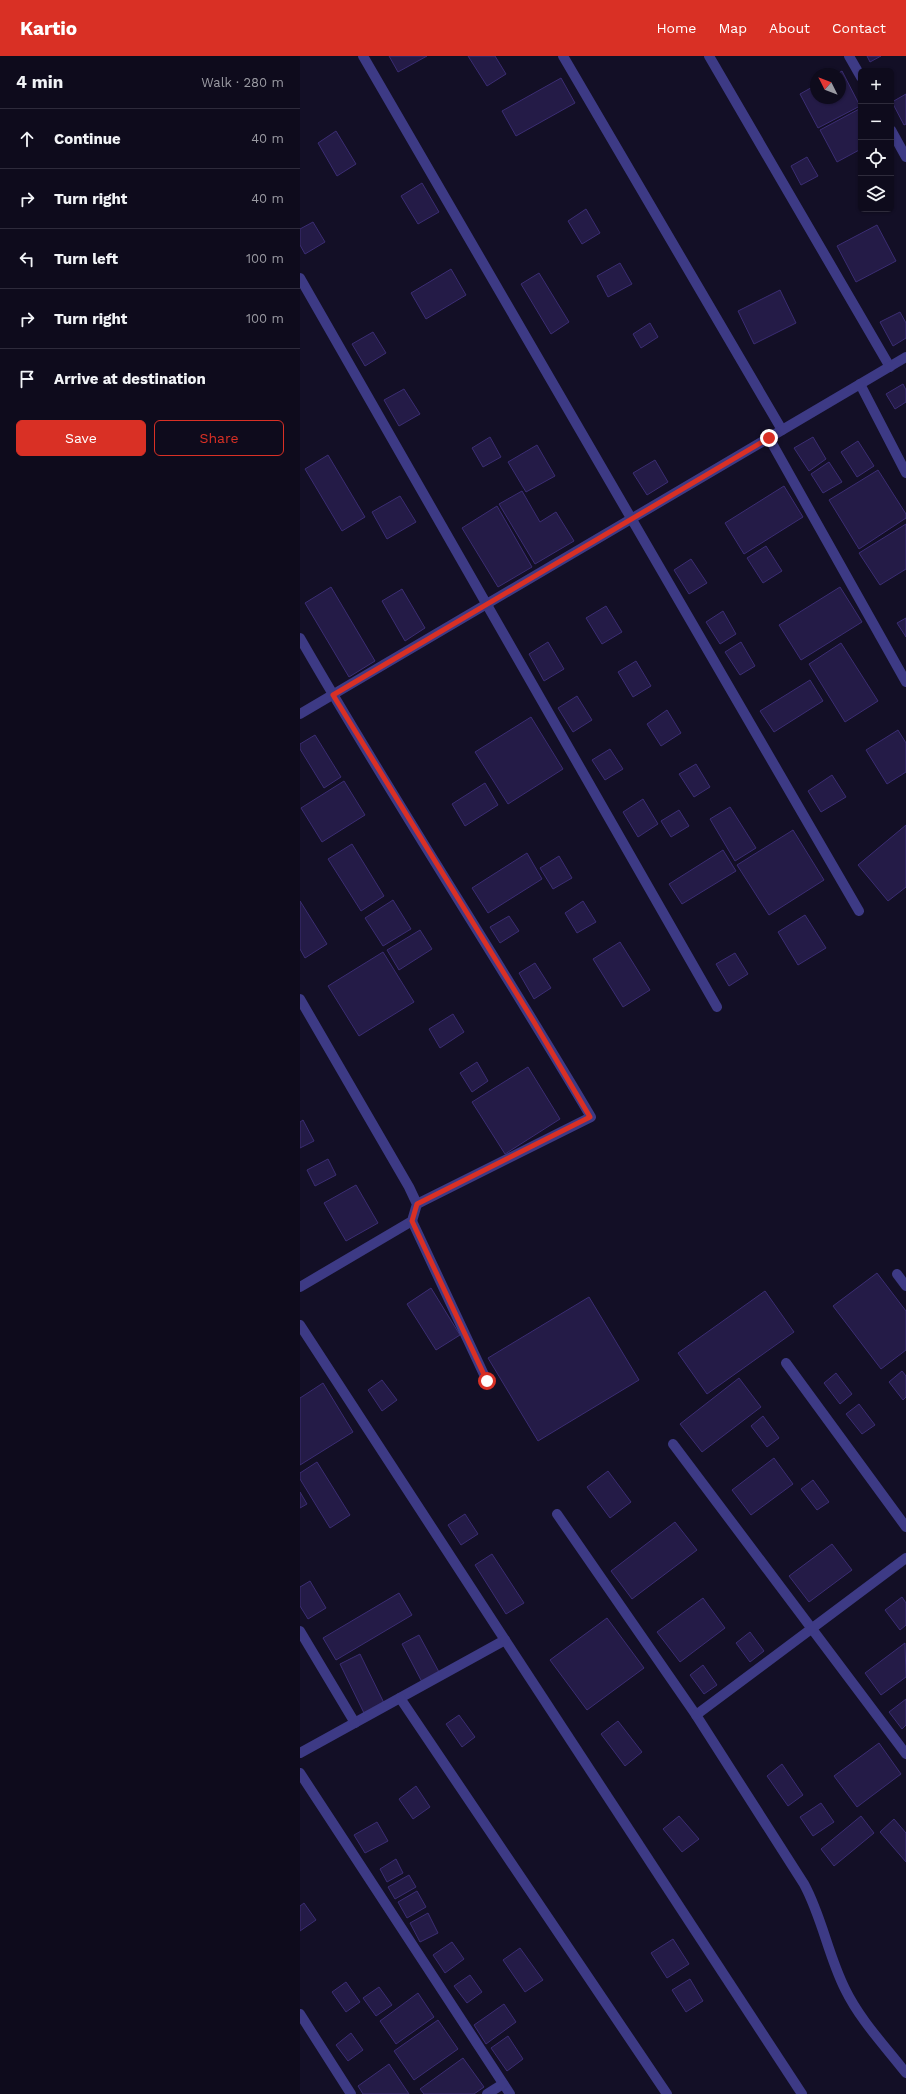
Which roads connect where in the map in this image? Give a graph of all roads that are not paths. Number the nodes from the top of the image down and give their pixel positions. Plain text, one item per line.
1 (363, 56) edge
2 (563, 56) edge
3 (709, 56) edge
4 (849, 56) edge
5 (858, 72) edge
6 (894, 135) edge
7 (906, 157) edge
8 (300, 278) edge
9 (906, 357) edge
10 (890, 367) junction
11 (860, 384) junction
12 (782, 430) junction
13 (769, 438) junction
14 (906, 473) edge
15 (631, 519) junction
16 (486, 604) junction
17 (300, 638) edge
18 (906, 682) edge
19 (333, 695) junction
20 (300, 714) edge
21 (858, 912) dead end
22 (300, 999) edge
23 (717, 1007) dead end
24 (417, 1204) junction
25 (412, 1221) junction
26 (897, 1274) dead end
27 (906, 1286) edge
28 (300, 1287) edge
29 (300, 1325) edge
30 (786, 1363) dead end
31 (487, 1381) dead end
32 (673, 1444) dead end
33 (557, 1514) dead end
34 (906, 1527) edge
35 (906, 1558) edge
36 (812, 1628) junction
37 (300, 1631) edge
38 (505, 1640) junction
39 (400, 1698) junction
40 (696, 1715) junction
41 (354, 1723) junction
42 (300, 1753) edge
43 (906, 1754) edge
44 (300, 1773) edge
45 (300, 2014) edge
46 (906, 2073) edge
47 (503, 2084) junction
48 (351, 2094) edge
49 (487, 2094) edge
50 (510, 2094) edge
51 (667, 2094) edge
52 (802, 2094) edge

1 - 15 street
2 - 12 street
3 - 10 street
4 - 5 street
6 - 7 street
8 - 16 street
9 - 10 street
10 - 11 street
11 - 12 street
11 - 14 street
12 - 13 street
13 - 15 street
13 - 18 street
15 - 16 street
15 - 21 street
16 - 19 street
16 - 23 street
17 - 19 street
19 - 20 street
19 - 24 street
22 - 24 street
24 - 25 street
25 - 28 street
25 - 31 street
26 - 27 street
29 - 38 street
30 - 34 street
32 - 36 street
33 - 40 street
35 - 36 street
36 - 40 street
36 - 43 street
37 - 41 street
38 - 39 street
38 - 52 street
39 - 41 street
39 - 51 street
40 - 46 street
41 - 42 street
44 - 47 street
45 - 48 street
47 - 49 street
47 - 50 street

